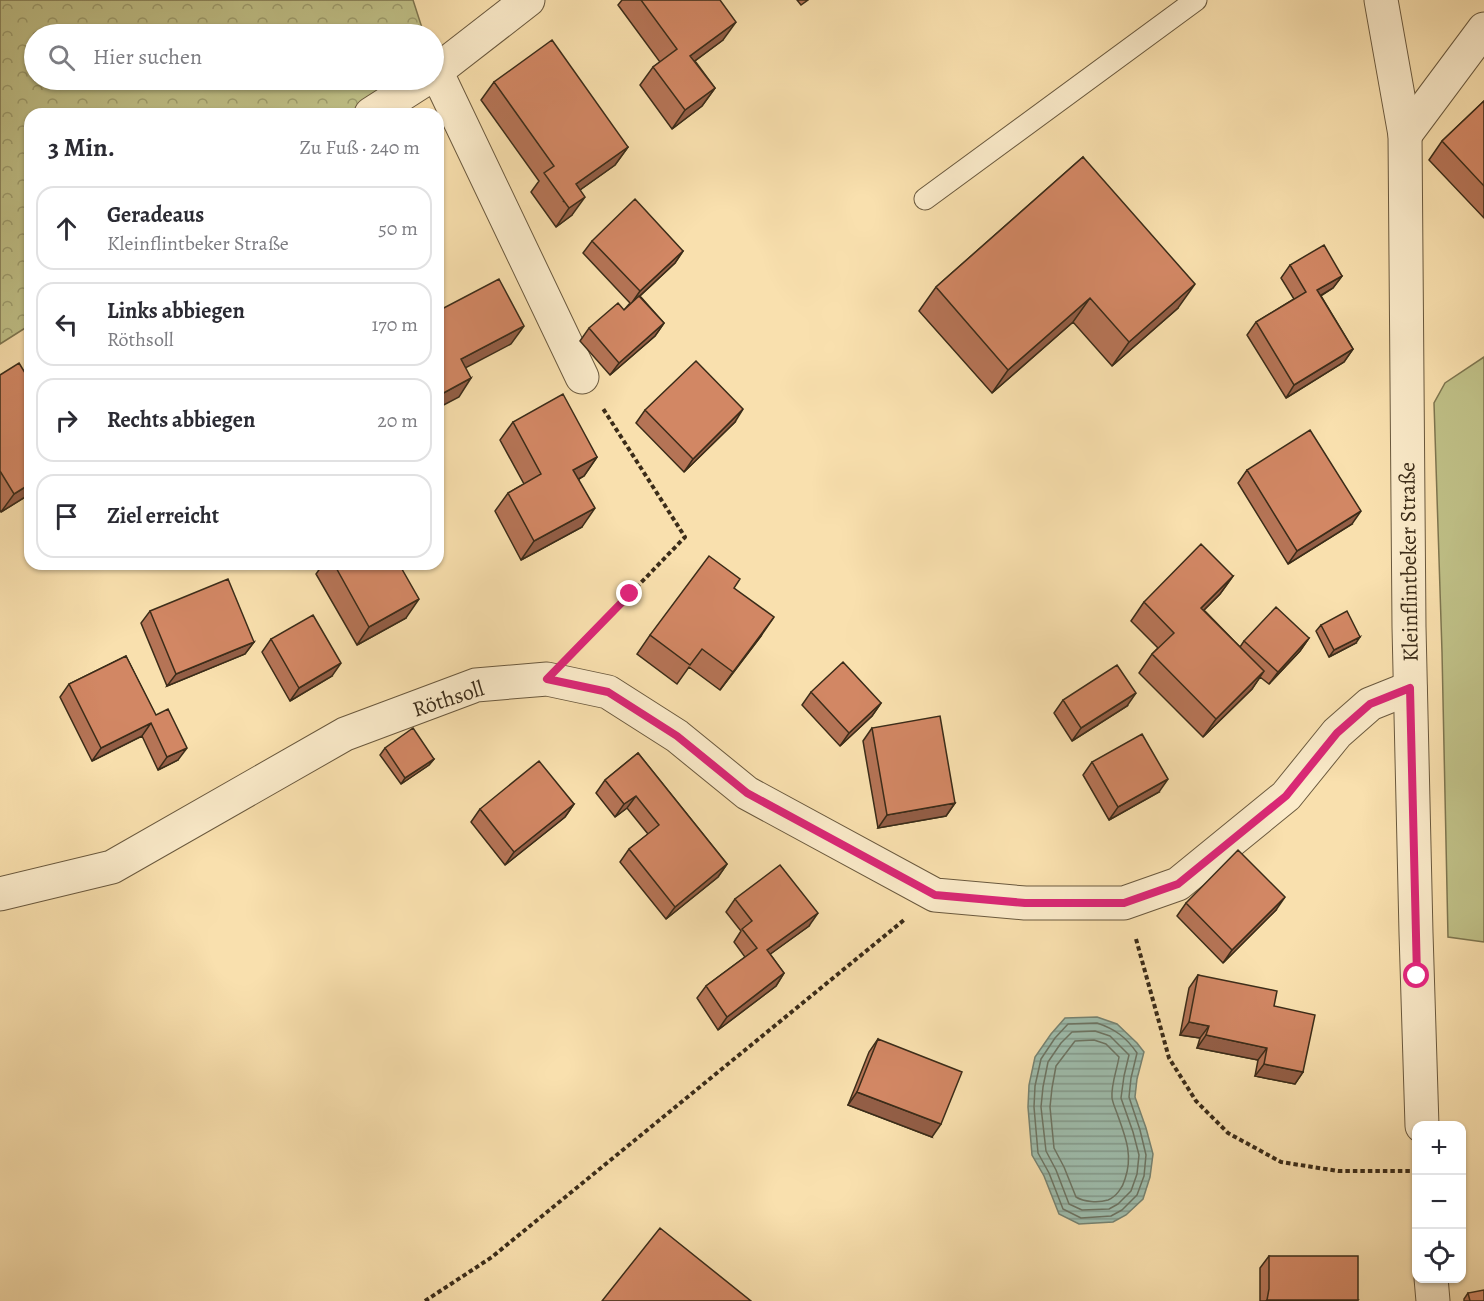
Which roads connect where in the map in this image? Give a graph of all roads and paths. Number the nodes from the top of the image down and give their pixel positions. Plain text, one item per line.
1 (528, 0) edge
2 (1196, 0) edge
3 (1381, 0) edge
4 (1484, 29) edge
5 (444, 65) edge
6 (408, 90) edge
7 (438, 90) edge
8 (380, 108) edge
9 (1405, 135) junction
10 (925, 199) dead end
11 (582, 377) joint
12 (547, 679) junction
13 (1410, 688) junction
14 (0, 894) edge
15 (935, 895) junction
16 (1124, 903) junction
17 (1422, 1121) edge
18 (1412, 1171) edge
19 (1431, 1283) edge
20 (425, 1301) edge
21 (1432, 1301) edge

1 - 5 street
2 - 10 lane
3 - 9 street, Kleinflintbeker Straße
4 - 9 street
6 - 8 street
7 - 11 street
9 - 13 street, Kleinflintbeker Straße
11 - 12 path
12 - 14 street, Röthsoll
12 - 15 street, Röthsoll
13 - 16 street, Röthsoll
13 - 17 street, Kleinflintbeker Straße
15 - 16 street, Röthsoll
15 - 20 path
16 - 18 path
19 - 21 street

